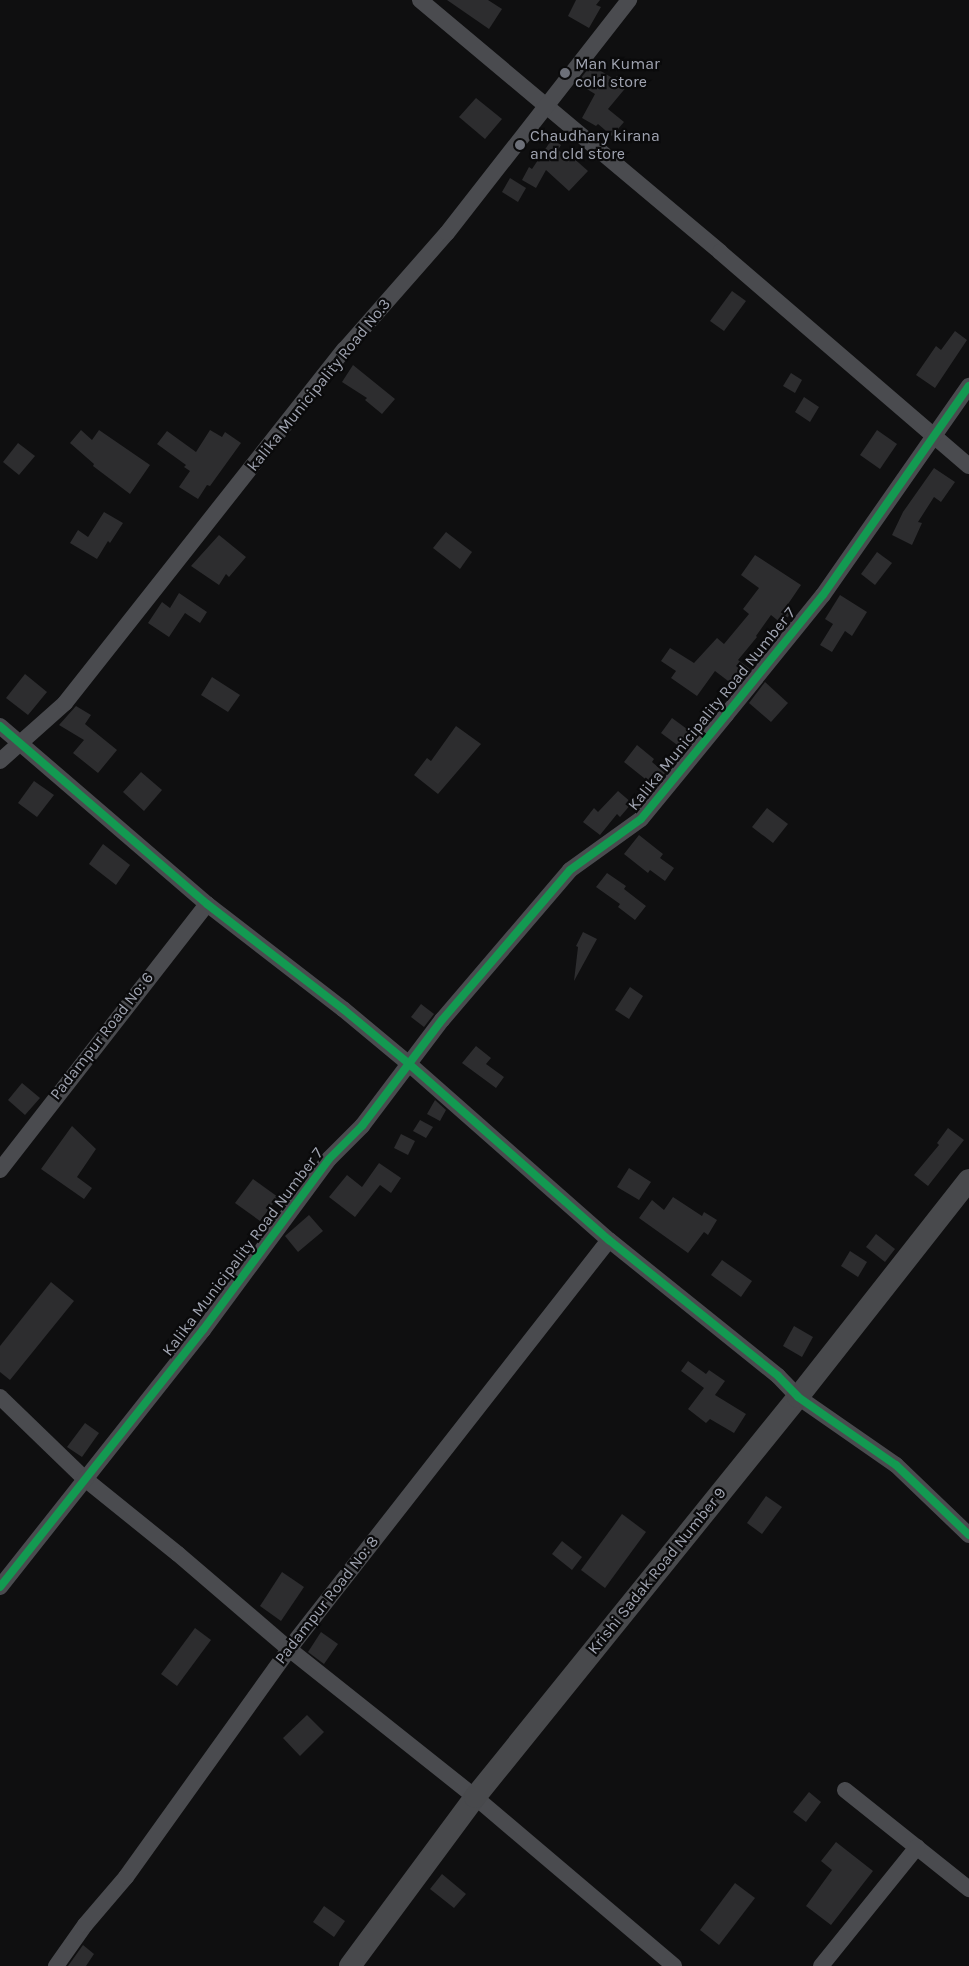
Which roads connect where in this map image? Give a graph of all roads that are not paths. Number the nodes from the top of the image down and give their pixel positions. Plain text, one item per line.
1 (420, 0) edge
2 (629, 0) edge
3 (545, 106) junction
4 (969, 386) edge
5 (935, 438) junction
6 (969, 466) edge
7 (0, 726) edge
8 (20, 742) junction
9 (0, 761) edge
10 (207, 904) junction
11 (408, 1063) junction
12 (0, 1170) edge
13 (969, 1180) edge
14 (609, 1240) junction
15 (0, 1397) edge
16 (798, 1397) junction
17 (85, 1479) junction
18 (969, 1535) edge
19 (0, 1587) edge
20 (288, 1649) junction
21 (845, 1790) dead end
22 (475, 1797) junction
23 (917, 1847) junction
24 (969, 1889) edge
25 (56, 1966) edge
26 (350, 1966) edge
27 (674, 1966) edge
28 (821, 1966) edge

1 - 3 street
2 - 3 street, kalika Municipality Road No.3
3 - 5 street
3 - 8 street, kalika Municipality Road No.3
4 - 5 street, Kalika Municipality Road Number 7
5 - 6 street
5 - 11 street, Kalika Municipality Road Number 7
7 - 8 street
8 - 9 street, kalika Municipality Road No.3
8 - 10 street
10 - 11 street
10 - 12 street, Padampur Road No: 6
11 - 14 street
11 - 17 street, Kalika Municipality Road Number 7
13 - 16 street, Krishi Sadak Road Number 9
14 - 16 street
14 - 20 street, Padampur Road No: 8
15 - 17 street
16 - 18 street
16 - 22 street, Krishi Sadak Road Number 9
17 - 19 street, Kalika Municipality Road Number 7
17 - 20 street
20 - 22 street
20 - 25 street, Padampur Road No: 8
21 - 23 street
22 - 26 street, Krishi Sadak Road Number 9
22 - 27 street
23 - 24 street
23 - 28 street

